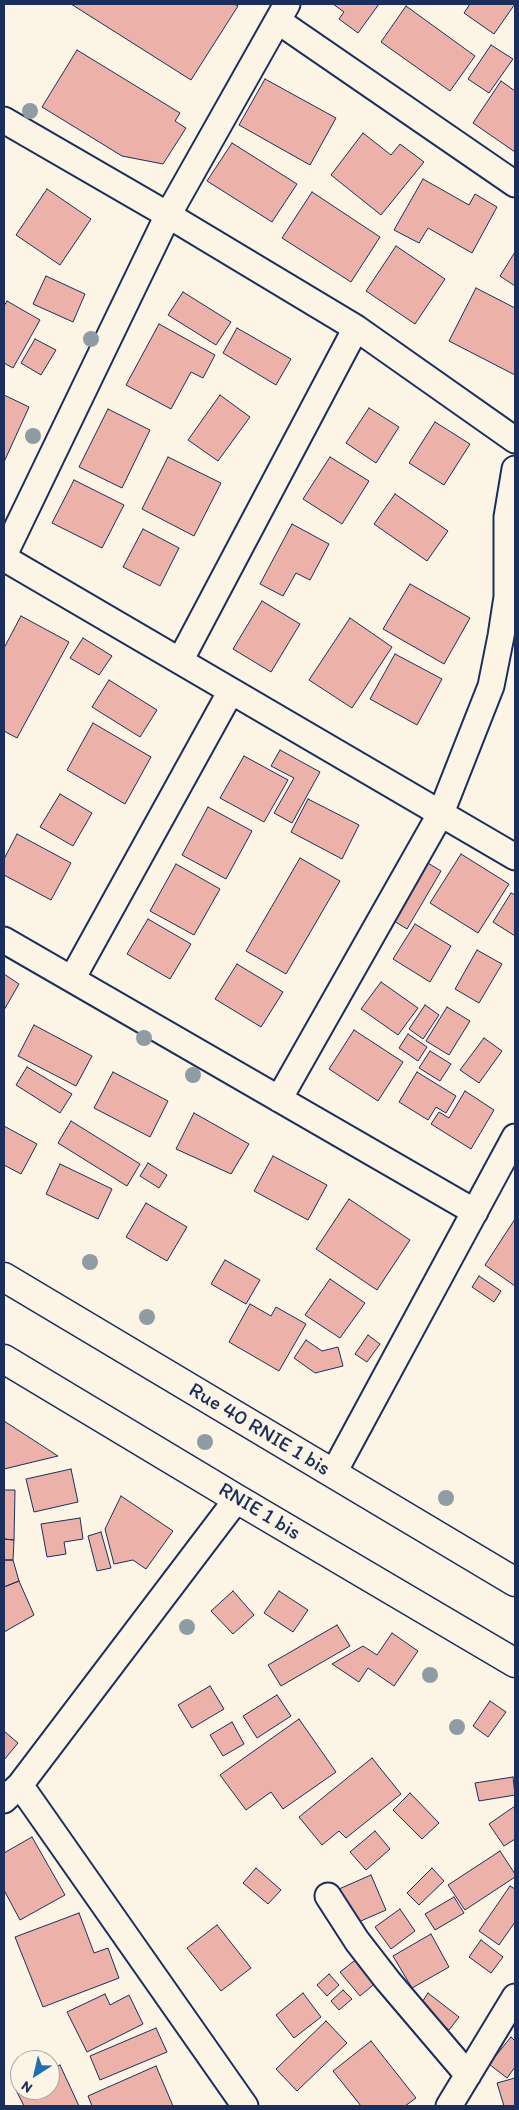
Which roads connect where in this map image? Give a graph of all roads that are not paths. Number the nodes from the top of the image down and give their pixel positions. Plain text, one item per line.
1 (283, 12) edge
2 (4, 120) edge
3 (515, 184) edge
4 (168, 215) junction
5 (356, 328) junction
6 (515, 440) edge
7 (515, 469) edge
8 (4, 557) edge
9 (180, 661) junction
10 (231, 691) junction
11 (441, 813) junction
12 (515, 857) edge
13 (4, 940) edge
14 (72, 979) junction
15 (279, 1099) junction
16 (515, 1137) edge
17 (475, 1212) junction
18 (4, 1277) edge
19 (4, 1359) edge
20 (333, 1474) junction
21 (237, 1499) junction
22 (515, 1582) edge
23 (515, 1663) edge
24 (12, 1792) edge
25 (328, 1896) dead end
26 (515, 1997) edge
27 (468, 2075) junction
28 (245, 2106) edge
29 (449, 2106) edge

1 - 3 street
1 - 4 street
2 - 4 street
4 - 5 street
4 - 8 street
5 - 6 street
5 - 9 street
7 - 11 street
8 - 9 street
9 - 10 street
10 - 11 street
10 - 14 street
11 - 12 street
11 - 15 street
13 - 14 street
14 - 15 street
15 - 17 street
16 - 17 street
17 - 20 street
18 - 20 main road, Rue 40 RNIE 1 bis
19 - 21 main road, RNIE 1 bis
20 - 22 main road, Rue 40 RNIE 1 bis
21 - 23 main road, RNIE 1 bis
21 - 24 street
24 - 28 street
25 - 27 street
26 - 27 street
27 - 29 street

